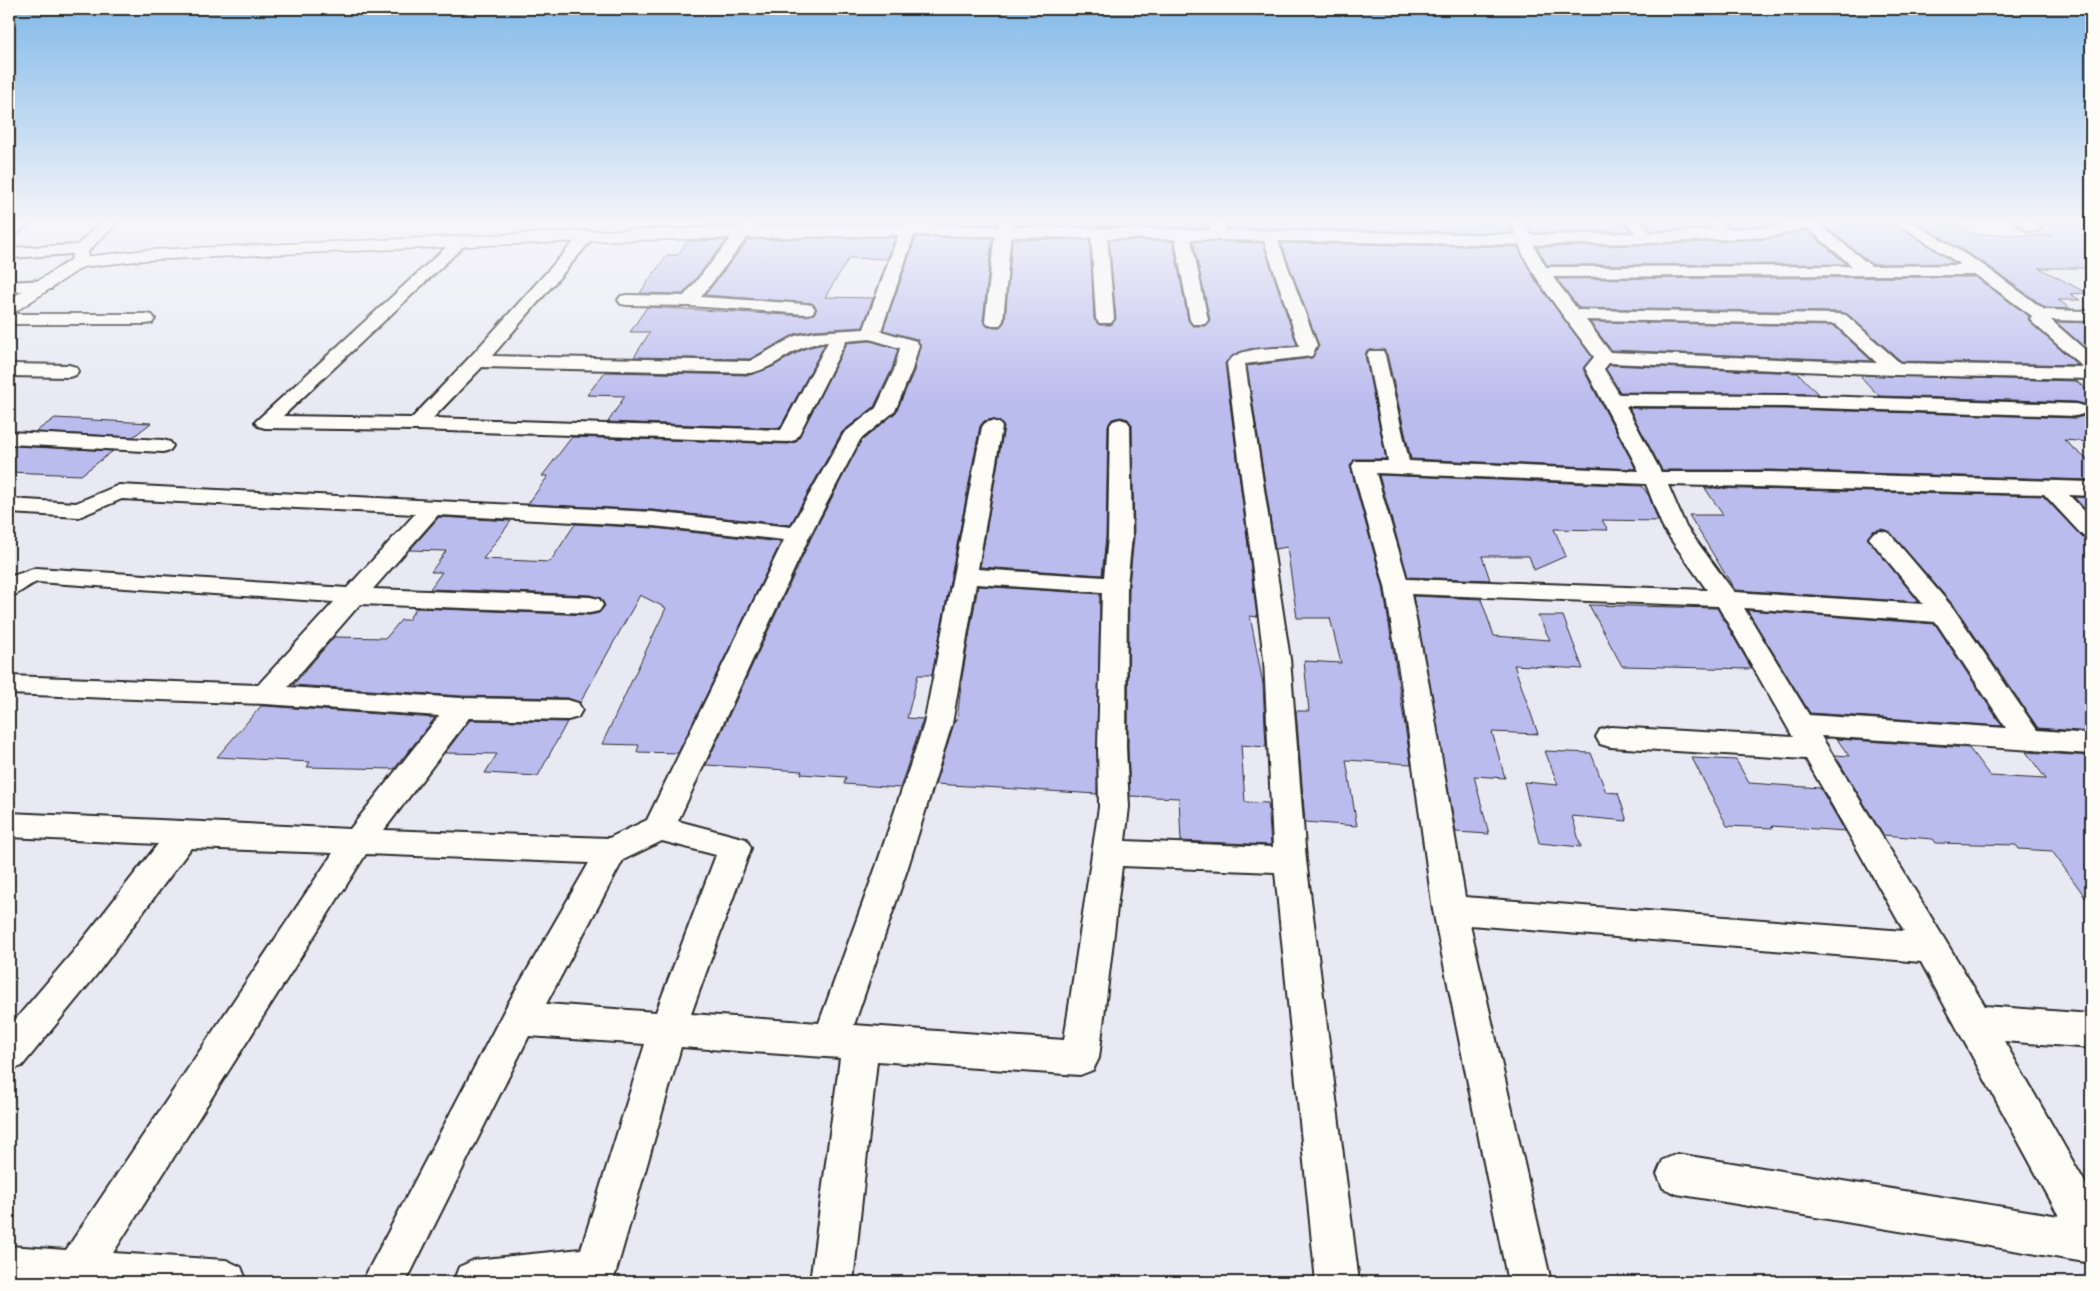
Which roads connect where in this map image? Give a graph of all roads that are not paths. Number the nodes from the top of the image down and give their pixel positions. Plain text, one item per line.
1 (48, 281) edge
2 (417, 281) edge
3 (547, 281) edge
4 (705, 281) edge
5 (890, 281) edge
6 (999, 281) edge
7 (1102, 281) edge
8 (1191, 281) edge
9 (1286, 281) edge
10 (1548, 281) edge
11 (1996, 281) edge
12 (45, 284) junction
13 (9, 287) edge
14 (627, 300) dead end
15 (689, 301) junction
16 (9, 308) edge
17 (806, 309) dead end
18 (2041, 314) junction
19 (1574, 315) junction
20 (2091, 316) edge
21 (9, 319) edge
22 (146, 319) dead end
23 (1105, 319) dead end
24 (1199, 320) dead end
25 (994, 321) dead end
26 (871, 334) junction
27 (840, 336) junction
28 (1376, 355) dead end
29 (1604, 356) junction
30 (477, 361) junction
31 (2091, 364) edge
32 (1895, 369) junction
33 (9, 370) edge
34 (69, 371) dead end
35 (2039, 371) junction
36 (2091, 373) edge
37 (1613, 400) junction
38 (2076, 410) junction
39 (2091, 423) edge
40 (417, 424) junction
41 (1120, 425) dead end
42 (992, 427) dead end
43 (9, 438) edge
44 (163, 446) dead end
45 (1400, 467) junction
46 (1654, 478) junction
47 (2049, 487) junction
48 (2091, 489) edge
49 (9, 506) edge
50 (433, 507) junction
51 (2091, 531) edge
52 (798, 535) junction
53 (1881, 538) dead end
54 (966, 576) junction
55 (1115, 585) junction
56 (1397, 586) junction
57 (9, 589) edge
58 (356, 596) junction
59 (1726, 599) junction
60 (590, 605) dead end
61 (1944, 614) junction
62 (9, 685) edge
63 (265, 696) junction
64 (461, 708) junction
65 (568, 710) dead end
66 (1807, 736) junction
67 (1610, 737) dead end
68 (2028, 739) junction
69 (2091, 744) edge
70 (9, 825) edge
71 (659, 828) junction
72 (183, 835) junction
73 (358, 841) junction
74 (612, 851) junction
75 (1108, 853) junction
76 (1290, 860) junction
77 (1450, 910) junction
78 (1931, 948) junction
79 (519, 1019) junction
80 (1975, 1022) junction
81 (668, 1029) junction
82 (2091, 1031) edge
83 (845, 1042) junction
84 (9, 1054) edge
85 (1677, 1174) dead end
86 (2091, 1232) edge
87 (2091, 1242) edge
88 (9, 1267) edge
89 (594, 1275) edge
90 (74, 1277) edge
91 (226, 1282) edge
92 (383, 1282) edge
93 (474, 1282) edge
94 (832, 1282) edge
95 (1338, 1282) edge
96 (1529, 1282) edge

1 - 12 street
2 - 40 street
3 - 30 street
4 - 15 street
5 - 26 street
6 - 25 street
7 - 23 street
8 - 24 street
9 - 76 street
10 - 19 street
11 - 18 street
12 - 13 street
12 - 16 street
14 - 15 street
15 - 17 street
18 - 20 street
18 - 31 street
19 - 29 street
19 - 32 street
21 - 22 street
26 - 27 street
26 - 52 street
27 - 30 street
27 - 40 street
28 - 45 street
29 - 32 street
29 - 37 street
30 - 40 street
32 - 35 street
33 - 34 street
35 - 36 street
35 - 38 street
37 - 38 street
37 - 46 street
38 - 39 street
41 - 55 street
42 - 54 street
43 - 44 street
45 - 46 street
45 - 56 street
46 - 47 street
46 - 59 street
47 - 48 street
47 - 51 street
49 - 50 street
50 - 52 street
50 - 58 street
52 - 71 street
53 - 61 street
54 - 55 street
54 - 83 street
55 - 75 street
56 - 59 street
56 - 77 street
57 - 58 street
58 - 60 street
58 - 63 street
59 - 61 street
59 - 66 street
61 - 68 street
62 - 63 street
63 - 64 street
64 - 65 street
64 - 73 street
66 - 67 street
66 - 68 street
66 - 78 street
68 - 69 street
70 - 72 street
71 - 74 street
71 - 81 street
72 - 73 street
72 - 84 street
73 - 74 street
73 - 90 street
74 - 79 street
75 - 76 street
75 - 83 street
76 - 95 street
77 - 78 street
77 - 96 street
78 - 80 street
79 - 81 street
79 - 92 street
80 - 82 street
80 - 86 street
81 - 83 street
81 - 89 street
83 - 94 street
85 - 87 street
88 - 90 street
89 - 93 street
90 - 91 street

